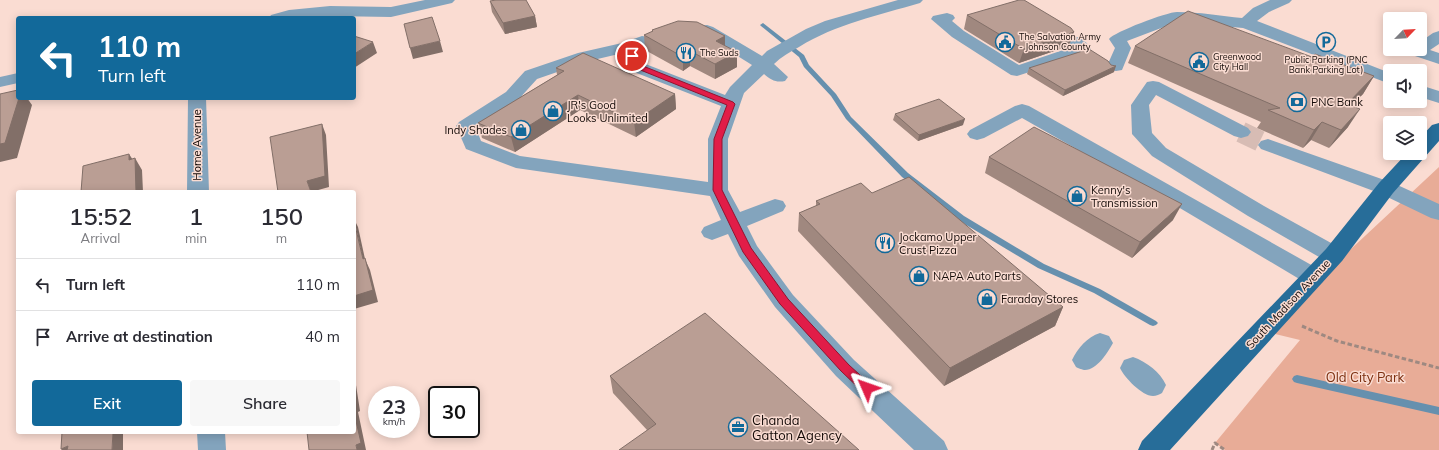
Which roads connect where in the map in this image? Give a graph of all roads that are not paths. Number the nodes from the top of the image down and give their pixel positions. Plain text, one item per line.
1 (447, 0) edge
2 (914, 0) edge
3 (920, 0) edge
4 (1284, 0) edge
5 (284, 16) edge
6 (1246, 23) junction
7 (684, 29) edge
8 (656, 36) edge
9 (1439, 36) edge
10 (1075, 40) edge
11 (630, 47) junction
12 (1439, 59) edge
13 (774, 64) junction
14 (1116, 66) edge
15 (1383, 75) edge
16 (16, 78) edge
17 (0, 82) edge
18 (1427, 93) edge
19 (1439, 98) edge
20 (197, 100) edge
21 (731, 104) junction
22 (1439, 129) edge
23 (1241, 132) tunnel mouth
24 (977, 134) dead end
25 (1427, 142) edge
26 (1268, 145) tunnel mouth
27 (1412, 160) edge
28 (1386, 188) junction
29 (198, 190) edge
30 (718, 190) junction
31 (775, 206) dead end
32 (1439, 213) edge
33 (745, 223) junction
34 (712, 232) dead end
35 (1334, 255) junction
36 (1314, 277) junction
37 (1133, 368) dead end
38 (1153, 385) dead end
39 (211, 434) edge
40 (212, 450) edge
41 (934, 450) edge
42 (1152, 450) edge

1 - 5 street
2 - 13 street
3 - 10 street
4 - 6 street
6 - 14 street
6 - 15 street
7 - 13 street
8 - 11 street
9 - 12 street
11 - 21 street
11 - 30 street
13 - 21 street
16 - 17 street
18 - 19 street
20 - 29 street, Home Avenue
21 - 30 street
22 - 25 main road
23 - 35 street
24 - 36 street
26 - 28 street
27 - 28 main road, South Madison Avenue
28 - 32 street
28 - 35 main road, South Madison Avenue
30 - 33 street
31 - 33 street
33 - 34 street
33 - 41 street
35 - 36 main road, South Madison Avenue
36 - 42 main road, South Madison Avenue
37 - 38 street
39 - 40 street

